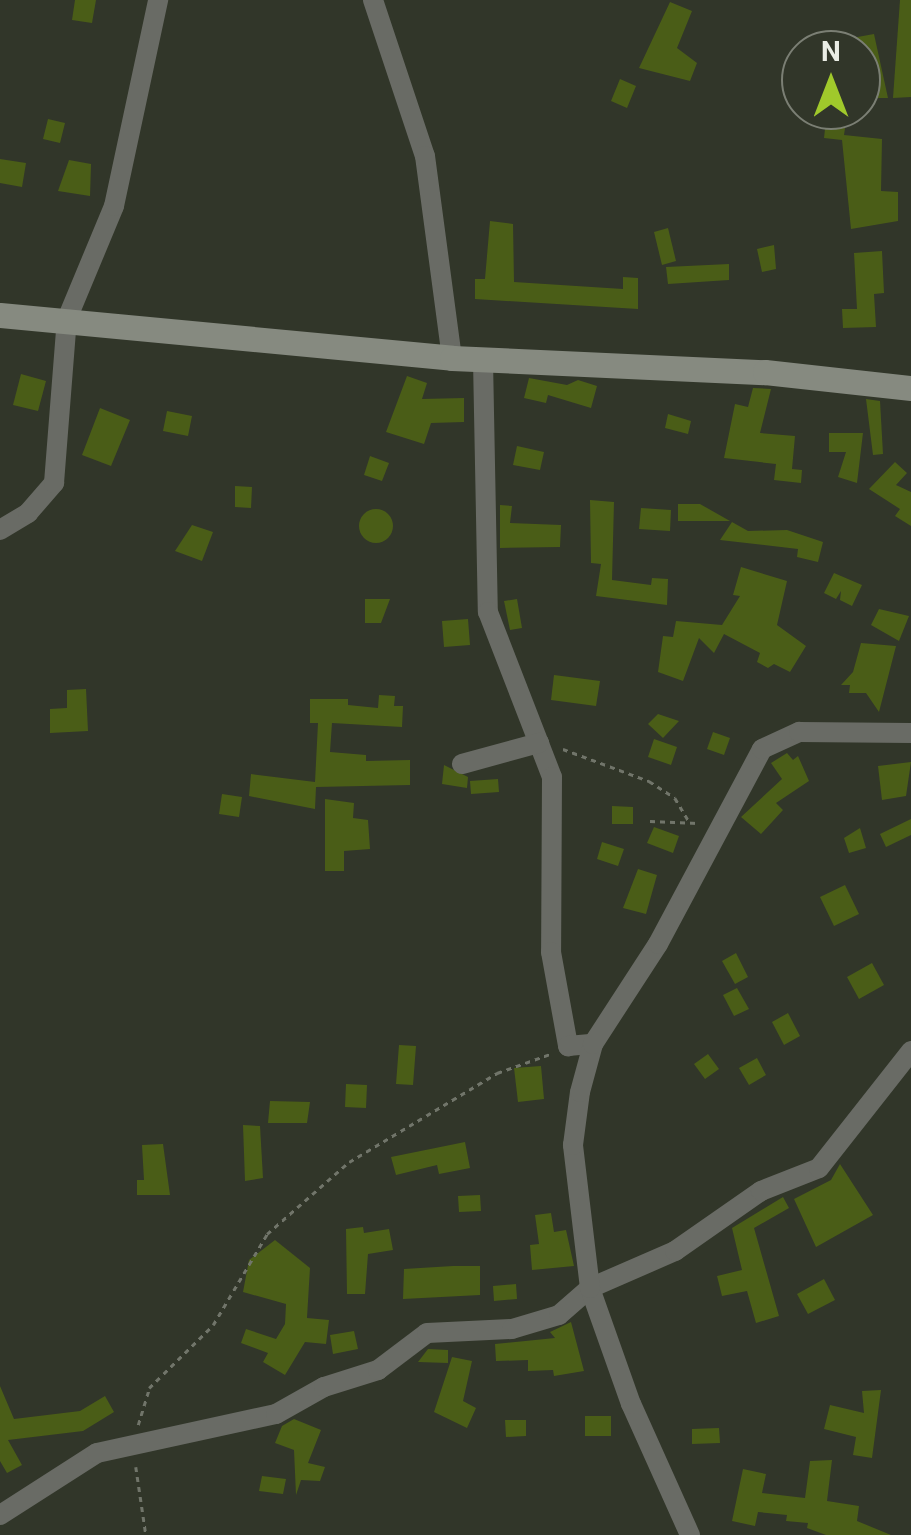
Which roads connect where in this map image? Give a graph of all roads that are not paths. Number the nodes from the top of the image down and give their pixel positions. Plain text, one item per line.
1 (158, 0) edge
2 (372, 0) edge
3 (0, 315) edge
4 (67, 319) junction
5 (452, 358) junction
6 (482, 360) junction
7 (911, 388) edge
8 (0, 530) edge
9 (911, 734) edge
10 (539, 743) junction
11 (462, 764) dead end
12 (593, 1044) junction
13 (911, 1052) edge
14 (590, 1288) junction
15 (0, 1515) edge
16 (690, 1535) edge

1 - 4 street
2 - 5 street
3 - 4 street
4 - 5 street
4 - 8 street
5 - 6 street
6 - 7 street
6 - 10 street
9 - 12 street
10 - 11 street
10 - 12 street
12 - 14 street
13 - 14 street
14 - 15 street
14 - 16 street

